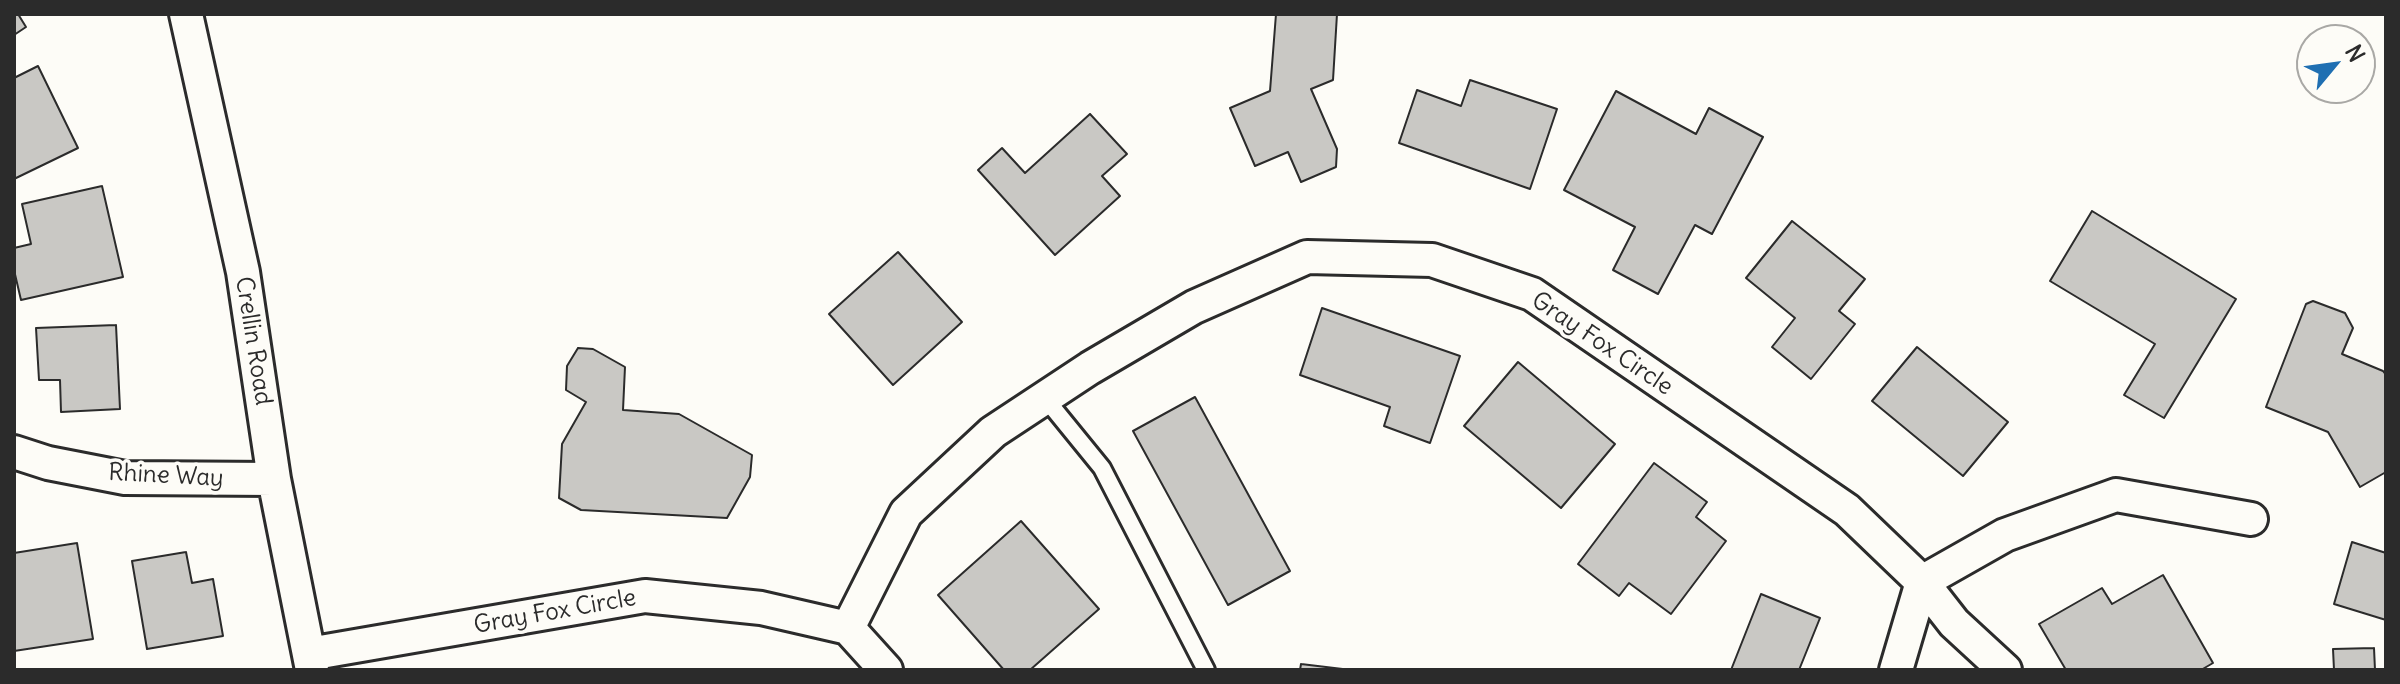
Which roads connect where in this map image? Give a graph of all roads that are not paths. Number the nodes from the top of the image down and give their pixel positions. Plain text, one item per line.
1 (186, 14) edge
2 (1045, 398) junction
3 (14, 452) edge
4 (274, 479) junction
5 (2251, 519) dead end
6 (1922, 582) junction
7 (848, 628) junction
8 (310, 662) edge
9 (886, 670) edge
10 (1206, 670) edge
11 (1896, 670) edge
12 (2005, 670) edge

1 - 4 street, Crellin Road
2 - 6 street, Gray Fox Circle
2 - 7 street, Gray Fox Circle
2 - 10 lane
3 - 4 street, Rhine Way
4 - 8 street, Crellin Road
5 - 6 street
6 - 11 street
6 - 12 street, Gray Fox Circle
7 - 8 street, Gray Fox Circle
7 - 9 street

